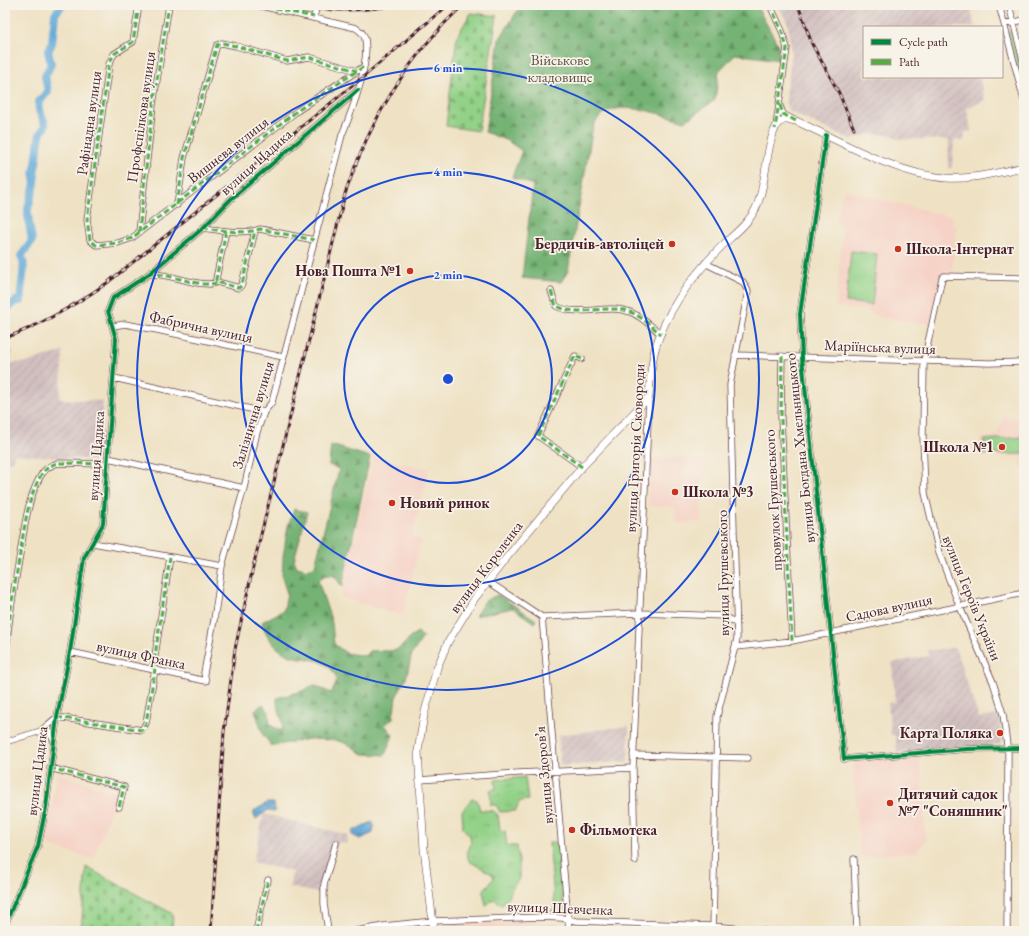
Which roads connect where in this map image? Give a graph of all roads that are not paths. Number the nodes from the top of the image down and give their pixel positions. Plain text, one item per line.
1 (139, 5) edge
2 (169, 5) edge
3 (257, 5) edge
4 (317, 5) edge
5 (770, 5) edge
6 (999, 5) edge
7 (1009, 5) edge
8 (314, 17) junction
9 (1024, 20) edge
10 (1013, 23) junction
11 (1004, 24) junction
12 (1024, 64) edge
13 (363, 67) junction
14 (357, 71) junction
15 (358, 90) junction
16 (1024, 100) edge
17 (780, 102) junction
18 (796, 121) junction
19 (775, 129) junction
20 (826, 134) junction
21 (1024, 167) edge
22 (177, 205) junction
23 (203, 228) junction
24 (226, 231) junction
25 (255, 231) junction
26 (139, 232) junction
27 (314, 240) junction
28 (105, 244) joint
29 (705, 263) junction
30 (149, 274) junction
31 (1024, 278) edge
32 (217, 282) junction
33 (552, 291) dead end
34 (113, 326) junction
35 (661, 334) junction
36 (735, 355) junction
37 (782, 356) junction
38 (283, 357) junction
39 (802, 358) junction
40 (582, 359) dead end
41 (924, 361) junction
42 (1024, 362) edge
43 (114, 378) junction
44 (649, 397) junction
45 (264, 412) junction
46 (108, 461) junction
47 (582, 467) junction
48 (244, 488) junction
49 (93, 543) junction
50 (170, 557) junction
51 (222, 566) junction
52 (489, 582) junction
53 (1024, 593) edge
54 (959, 605) junction
55 (639, 613) junction
56 (542, 617) junction
57 (735, 623) junction
58 (832, 632) junction
59 (792, 642) junction
60 (736, 647) junction
61 (70, 652) junction
62 (154, 669) junction
63 (5, 673) edge
64 (206, 681) joint
65 (57, 717) junction
66 (42, 730) junction
67 (53, 739) junction
68 (5, 742) edge
69 (1008, 748) junction
70 (1024, 748) edge
71 (633, 755) junction
72 (715, 757) junction
73 (748, 758) dead end
74 (50, 768) junction
75 (633, 768) junction
76 (556, 772) junction
77 (419, 780) junction
78 (119, 807) dead end
79 (336, 843) dead end
80 (854, 859) dead end
81 (635, 861) dead end
82 (268, 880) dead end
83 (568, 919) junction
84 (433, 921) junction
85 (5, 925) edge
86 (713, 929) edge
87 (256, 931) edge
88 (328, 931) edge
89 (356, 931) edge
90 (434, 931) edge
91 (569, 931) edge
92 (764, 931) edge
93 (857, 931) edge
94 (1007, 931) edge

1 - 28 street, Рафінадна вулиця
2 - 26 street, Профспілкова вулиця
3 - 8 street
4 - 8 street
5 - 17 street, вулиця Григорія Сковороди
6 - 11 street
7 - 10 street
8 - 13 street, Залізнична вулиця
9 - 10 street
10 - 11 street
10 - 12 street
11 - 16 street
13 - 14 street, Вишнева вулиця
13 - 15 street, Залізнична вулиця
14 - 22 street, Вишнева вулиця
14 - 22 street
15 - 23 street, вулиця Цадика
15 - 27 street, Залізнична вулиця
17 - 18 street
17 - 19 street, вулиця Григорія Сковороди
18 - 19 main road
18 - 20 main road
19 - 29 main road, вулиця Григорія Сковороди
20 - 21 main road
20 - 39 street, вулиця Богдана Хмельницького
22 - 26 street, Вишнева вулиця
23 - 24 street
23 - 30 street, вулиця Цадика
24 - 25 street
24 - 32 street
25 - 27 street
25 - 32 street
26 - 28 street, Вишнева вулиця
27 - 38 street, Залізнична вулиця
29 - 35 main road, вулиця Григорія Сковороди
29 - 36 street, вулиця Грушевського
30 - 32 street
30 - 34 street, вулиця Цадика
31 - 41 street, вулиця Героїв України
33 - 35 street
34 - 38 street, Фабрична вулиця
34 - 43 street, вулиця Цадика
35 - 44 main road, вулиця Григорія Сковороди
36 - 37 street, Маріїнська вулиця
36 - 57 street, вулиця Грушевського
37 - 39 street, Маріїнська вулиця
37 - 59 street, провулок Грушевського
38 - 45 street, Залізнична вулиця
39 - 41 street, Маріїнська вулиця
39 - 58 street, вулиця Богдана Хмельницького
40 - 47 street
41 - 42 street, Маріїнська вулиця
41 - 54 street, вулиця Героїв України
43 - 45 street
43 - 46 street, вулиця Цадика
44 - 47 main road, вулиця Короленка
44 - 55 street, вулиця Григорія Сковороди
45 - 48 street, Залізнична вулиця
46 - 48 street
46 - 49 street, вулиця Цадика
46 - 63 street
47 - 52 main road, вулиця Короленка
48 - 51 street, Залізнична вулиця
49 - 50 street
49 - 61 street, вулиця Цадика
50 - 51 street
50 - 62 street
51 - 64 street, Залізнична вулиця
52 - 56 street
52 - 77 main road, вулиця Короленка
53 - 54 street, Садова вулиця
54 - 58 street, Садова вулиця
54 - 69 street, вулиця Героїв України
55 - 56 street
55 - 57 street
55 - 71 street, вулиця Григорія Сковороди
56 - 76 street, вулиця Здоровʼя
57 - 60 street, вулиця Грушевського
58 - 59 street, Садова вулиця
58 - 69 street, вулиця Богдана Хмельницького
59 - 60 street, Садова вулиця
60 - 72 street, вулиця Грушевського
61 - 62 street, вулиця Франка
61 - 65 street, вулиця Цадика
62 - 64 street, вулиця Франка
62 - 65 street
65 - 66 street
65 - 67 street, вулиця Цадика
66 - 67 street
66 - 68 street
67 - 74 street, вулиця Цадика
69 - 70 street
69 - 94 street, вулиця Героїв України
71 - 72 street
71 - 75 street, вулиця Григорія Сковороди
72 - 73 street
72 - 86 street, вулиця Грушевського
74 - 78 street
74 - 85 street, вулиця Цадика
75 - 76 street
75 - 81 street, вулиця Григорія Сковороди
76 - 77 street
76 - 83 street, вулиця Здоровʼя
77 - 84 main road, вулиця Короленка
79 - 88 street
80 - 93 street
82 - 87 street
83 - 84 street, вулиця Шевченка
83 - 86 street, вулиця Шевченка
83 - 91 street, вулиця Здоровʼя
84 - 89 street, вулиця Шевченка
84 - 90 main road, вулиця Короленка
86 - 92 street, вулиця Шевченка

